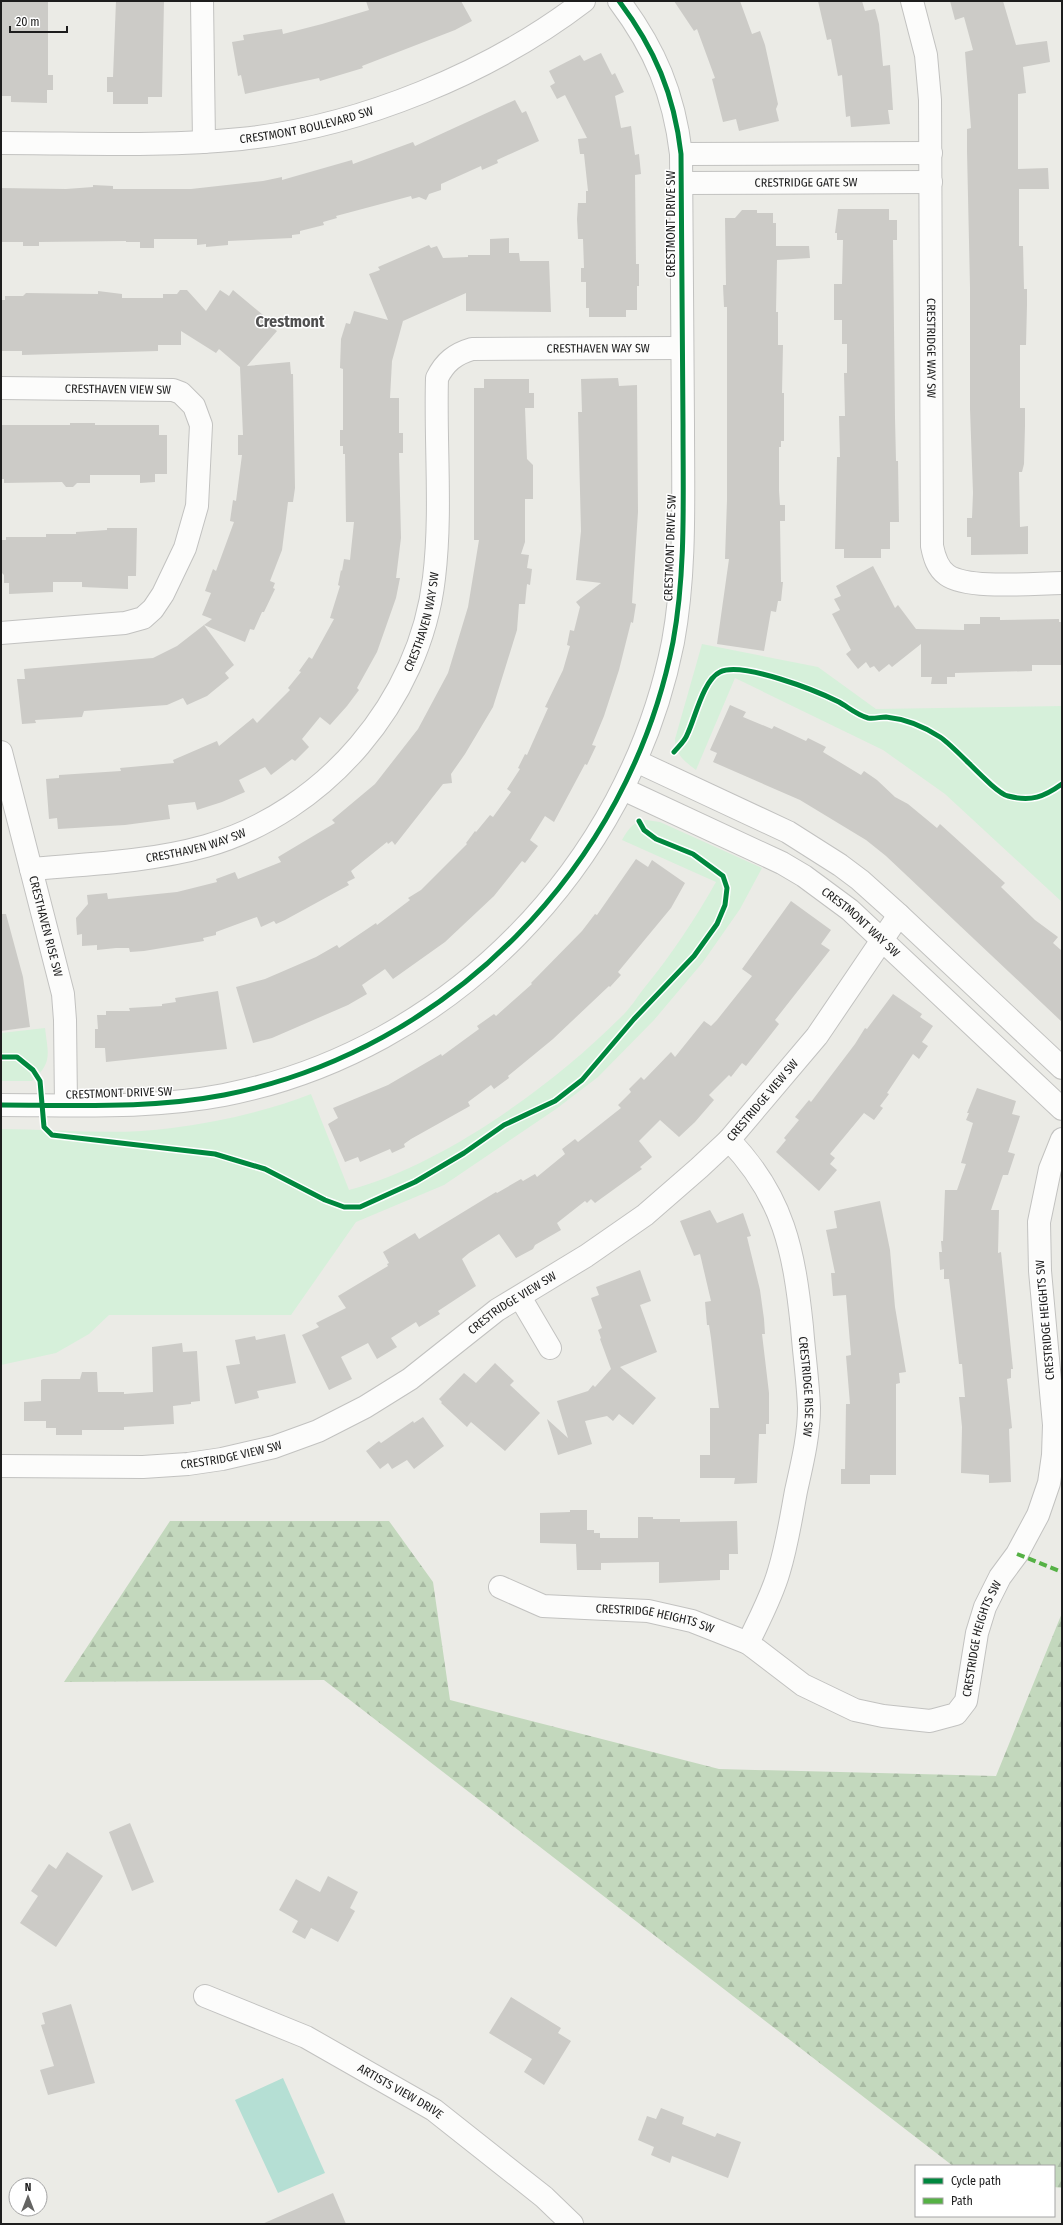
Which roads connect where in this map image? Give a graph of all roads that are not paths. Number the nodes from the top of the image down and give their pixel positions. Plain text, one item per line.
1 (202, 1) edge
2 (584, 1) edge
3 (619, 1) edge
4 (912, 1) edge
5 (204, 142) junction
6 (1, 143) edge
7 (931, 153) junction
8 (681, 154) junction
9 (931, 182) junction
10 (681, 183) junction
11 (682, 348) junction
12 (1, 388) edge
13 (1062, 583) edge
14 (1, 633) edge
15 (1, 752) edge
16 (636, 761) junction
17 (623, 789) junction
18 (31, 869) junction
19 (900, 915) junction
20 (882, 940) junction
21 (1062, 1068) edge
22 (1, 1105) edge
23 (66, 1105) junction
24 (1062, 1109) edge
25 (1062, 1139) edge
26 (729, 1140) junction
27 (520, 1297) junction
28 (550, 1348) dead end
29 (1, 1466) edge
30 (500, 1587) dead end
31 (748, 1643) junction
32 (206, 1996) dead end
33 (572, 2224) edge

1 - 5 street
2 - 5 street, CRESTMONT BOULEVARD SW
3 - 8 street, CRESTMONT DRIVE SW
4 - 7 street, CRESTRIDGE WAY SW
5 - 6 street, CRESTMONT BOULEVARD SW
7 - 8 street
7 - 9 street, CRESTRIDGE WAY SW
8 - 10 street, CRESTMONT DRIVE SW
9 - 10 street, CRESTRIDGE GATE SW
9 - 13 street, CRESTRIDGE WAY SW
10 - 11 street, CRESTMONT DRIVE SW
11 - 16 street, CRESTMONT DRIVE SW
11 - 18 street, CRESTHAVEN WAY SW
12 - 14 street, CRESTHAVEN VIEW SW
15 - 18 street, CRESTHAVEN RISE SW
16 - 17 street, CRESTMONT DRIVE SW
16 - 19 street
17 - 20 street, CRESTMONT WAY SW
17 - 23 street, CRESTMONT DRIVE SW
18 - 23 street, CRESTHAVEN RISE SW
19 - 20 street, CRESTRIDGE VIEW SW
19 - 21 street
20 - 24 street, CRESTMONT WAY SW
20 - 26 street, CRESTRIDGE VIEW SW
22 - 23 street, CRESTMONT DRIVE SW
25 - 31 street, CRESTRIDGE HEIGHTS SW
26 - 27 street, CRESTRIDGE VIEW SW
26 - 31 street, CRESTRIDGE RISE SW
27 - 28 street
27 - 29 street, CRESTRIDGE VIEW SW
30 - 31 street, CRESTRIDGE HEIGHTS SW
32 - 33 street, ARTISTS VIEW DRIVE

